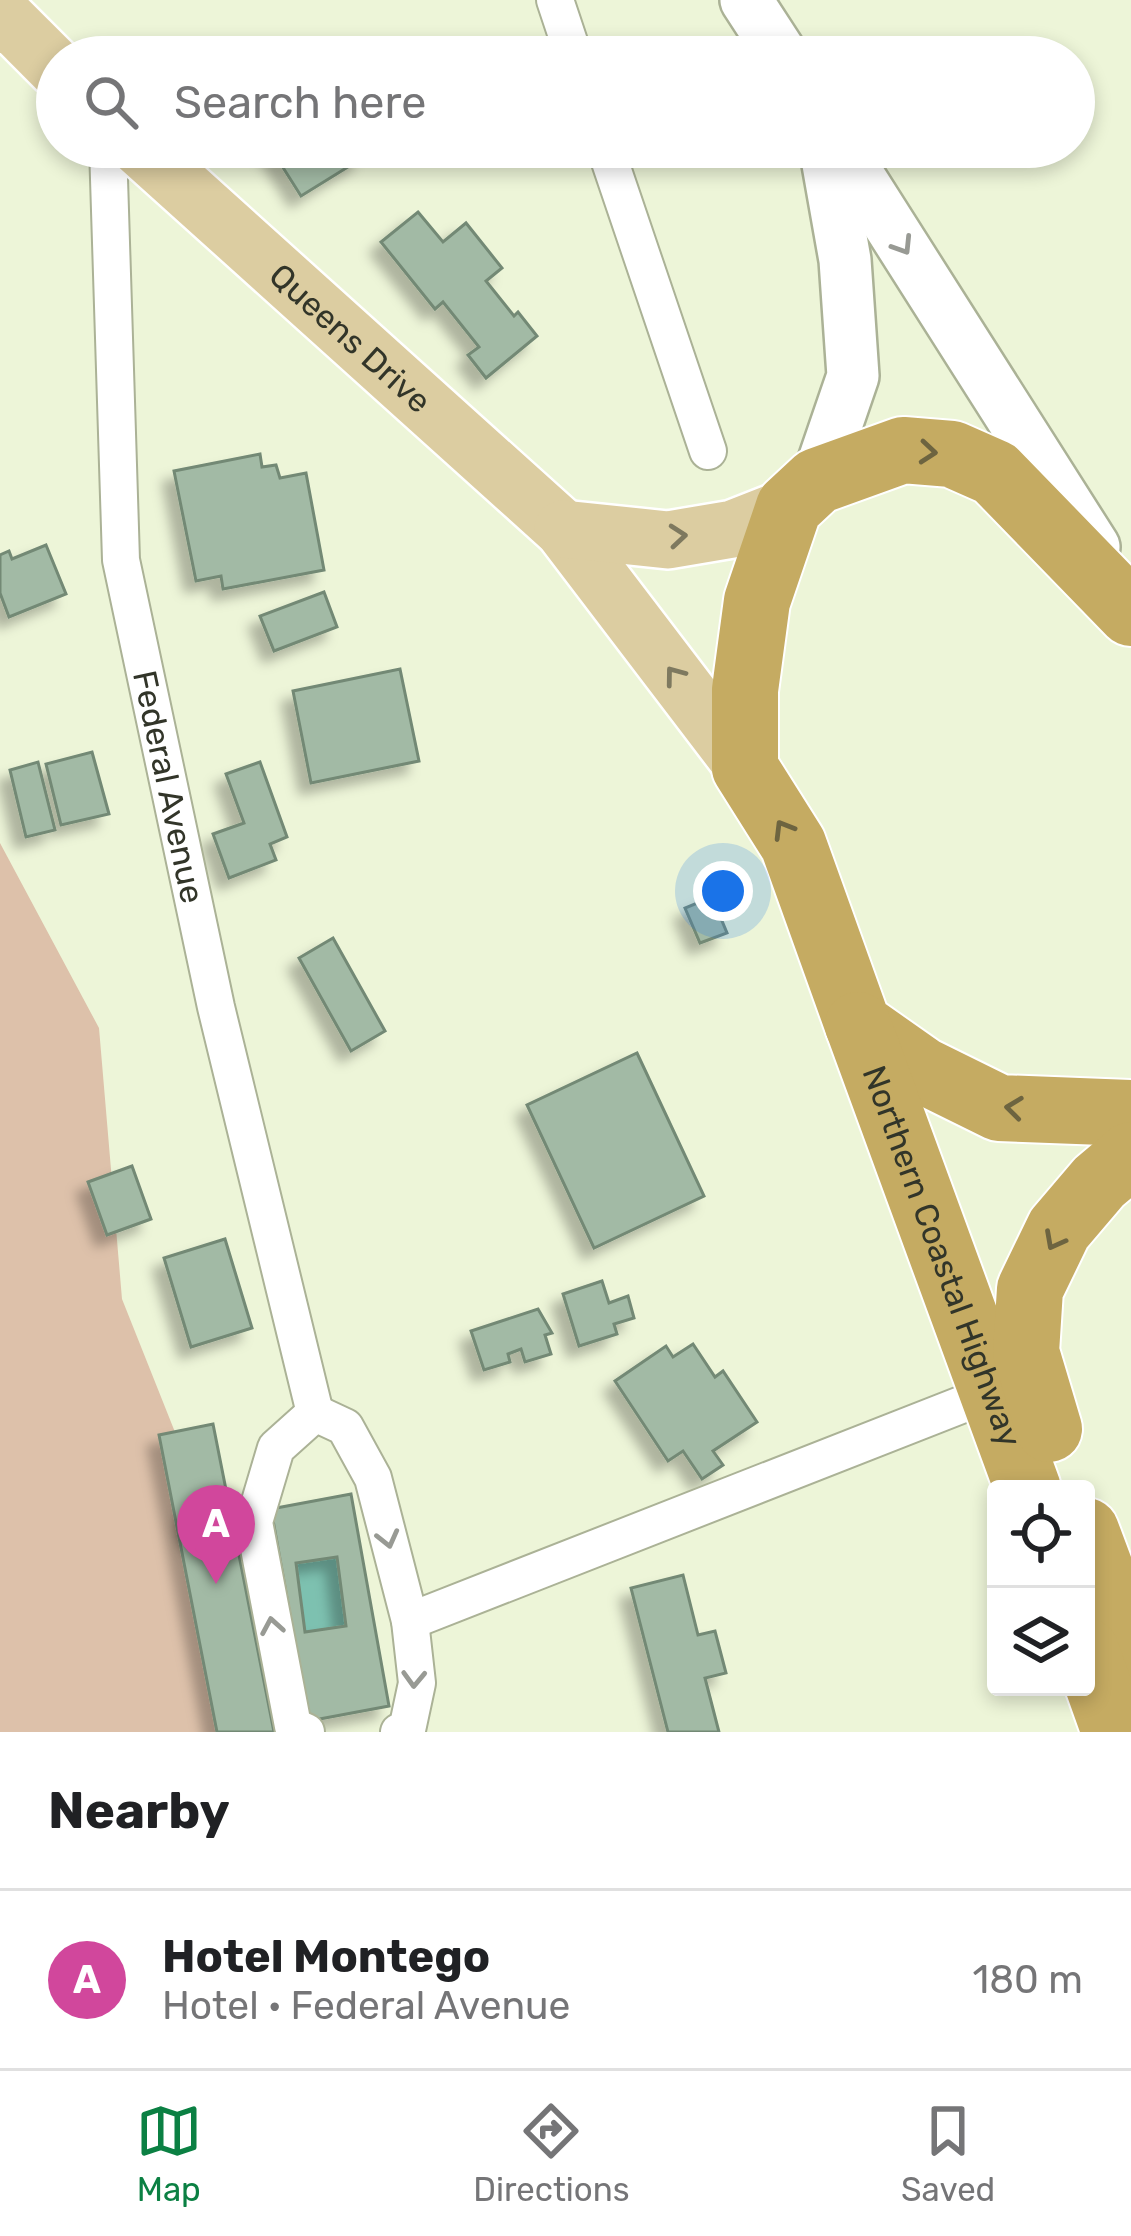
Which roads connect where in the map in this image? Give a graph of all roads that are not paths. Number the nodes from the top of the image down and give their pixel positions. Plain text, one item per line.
1 (555, 0) edge
2 (746, 0) edge
3 (0, 12) edge
4 (567, 36) edge
5 (769, 36) edge
6 (36, 48) edge
7 (110, 168) edge
8 (162, 168) edge
9 (612, 168) edge
10 (829, 168) edge
11 (853, 168) edge
12 (708, 451) dead end
13 (803, 494) junction
14 (562, 529) junction
15 (1131, 610) edge
16 (745, 768) junction
17 (858, 1025) junction
18 (1131, 1113) edge
19 (1131, 1155) edge
20 (994, 1392) junction
21 (315, 1413) junction
22 (1025, 1480) edge
23 (1067, 1480) edge
24 (1095, 1555) edge
25 (410, 1621) junction
26 (1131, 1651) edge
27 (1095, 1676) edge
28 (306, 1732) edge
29 (399, 1732) edge
30 (1115, 1732) edge

1 - 4 street
2 - 5 main road
3 - 6 main road
7 - 21 street, Federal Avenue
8 - 14 main road, Queens Drive
9 - 12 street
10 - 13 main road
11 -> 15 main road
14 -> 13 main road
13 -> 15 highway
13 - 16 highway
16 -> 14 main road, Queens Drive
17 -> 16 highway, Northern Coastal Highway
18 -> 17 highway
17 - 20 highway, Northern Coastal Highway
19 -> 23 highway, Northern Coastal Highway
20 - 22 highway, Northern Coastal Highway
20 - 25 street
21 -> 25 street
28 -> 21 street
24 - 26 highway
25 -> 29 street
27 - 30 highway

